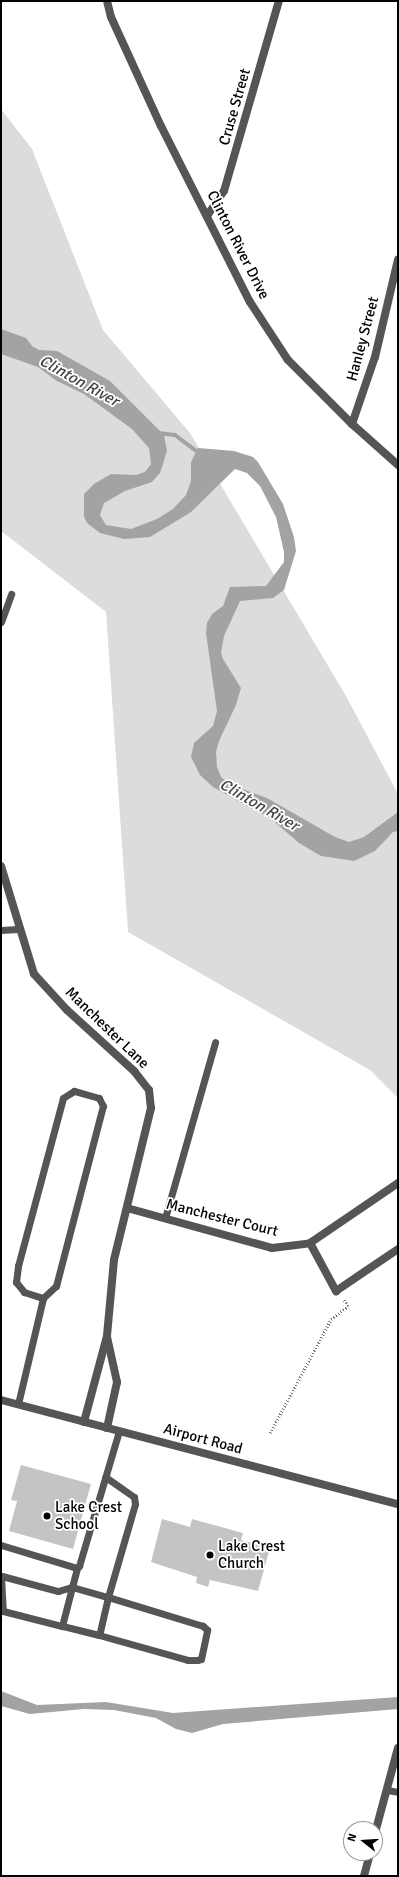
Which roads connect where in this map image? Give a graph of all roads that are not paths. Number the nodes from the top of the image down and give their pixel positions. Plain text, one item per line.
1 (107, 1) edge
2 (279, 1) edge
3 (207, 216) junction
4 (398, 260) edge
5 (352, 424) junction
6 (398, 465) edge
7 (11, 594) dead end
8 (1, 622) edge
9 (1, 866) edge
10 (18, 929) junction
11 (1, 930) edge
12 (215, 1042) dead end
13 (398, 1183) edge
14 (127, 1208) junction
15 (165, 1218) junction
16 (310, 1243) junction
17 (398, 1249) edge
18 (43, 1298) junction
19 (107, 1336) junction
20 (1, 1400) edge
21 (18, 1404) junction
22 (84, 1422) junction
23 (107, 1428) junction
24 (119, 1431) junction
25 (105, 1477) junction
26 (398, 1504) edge
27 (1, 1545) edge
28 (77, 1568) junction
29 (2, 1576) edge
30 (72, 1587) junction
31 (108, 1598) junction
32 (62, 1626) junction
33 (98, 1635) junction
34 (398, 1748) edge
35 (386, 1790) junction
36 (398, 1792) edge
37 (378, 1821) edge
38 (368, 1861) edge
39 (364, 1876) edge

1 - 3 street, Clinton River Drive
2 - 3 street, Cruse Street
3 - 5 street, Clinton River Drive
4 - 5 street, Hanley Street
5 - 6 street, Clinton River Drive
7 - 8 lane
9 - 10 street, Manchester Lane
10 - 11 lane
10 - 14 street, Manchester Lane
12 - 15 lane
13 - 16 street, Manchester Court
14 - 15 street, Manchester Court
14 - 19 street, Manchester Lane
15 - 16 street, Manchester Court
16 - 17 street
18 - 18 lane
18 - 21 lane
19 - 22 street, Manchester Lane
19 - 23 street, Manchester Lane
20 - 21 street, Airport Road
21 - 22 street, Airport Road
22 - 23 street, Airport Road
23 - 24 street, Airport Road
24 - 25 lane
24 - 26 street, Airport Road
25 - 28 lane
25 - 31 lane
27 - 28 lane
28 - 30 lane
29 - 30 lane
29 - 32 lane
30 - 31 lane
30 - 32 lane
31 - 33 lane
31 - 33 lane
32 - 33 lane
34 - 35 street
35 - 36 lane
35 - 37 street
38 - 39 street

